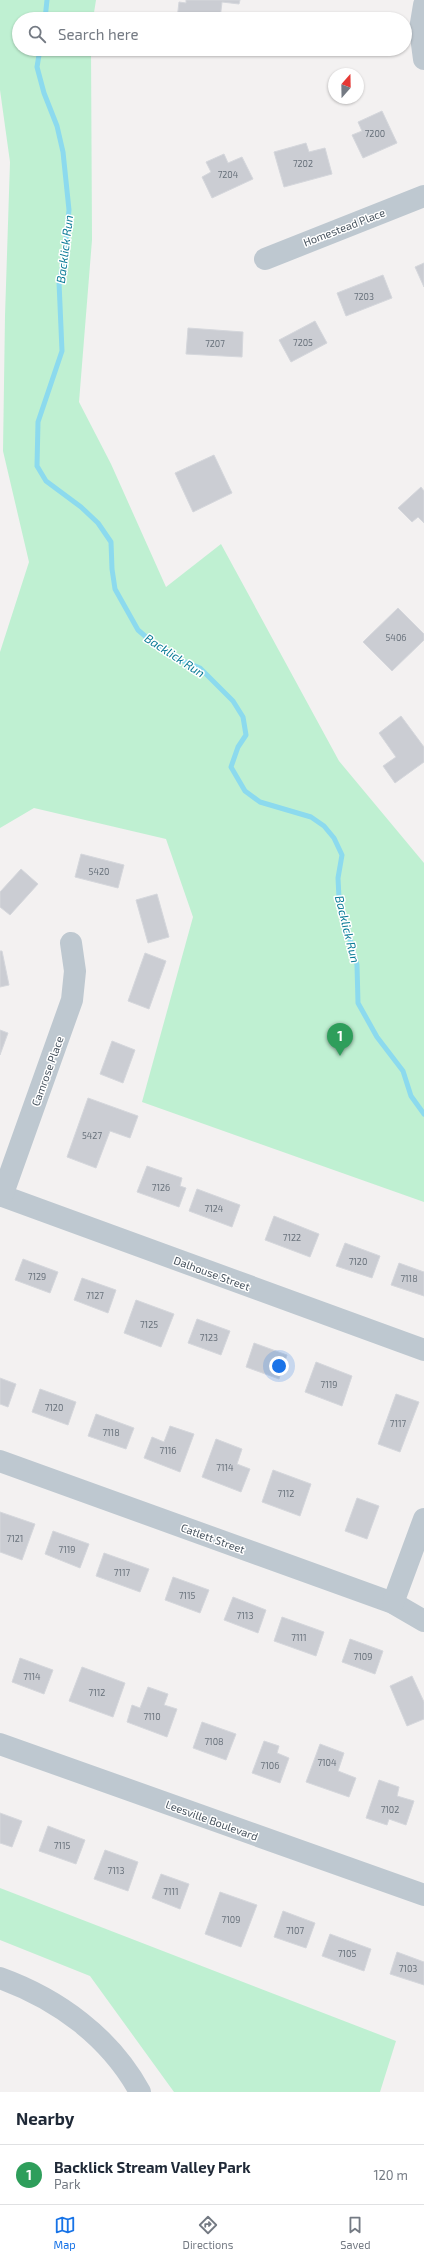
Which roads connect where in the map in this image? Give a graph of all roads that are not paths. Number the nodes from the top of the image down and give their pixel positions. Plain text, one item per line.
1 (424, 5) edge
2 (424, 60) edge
3 (424, 196) edge
4 (265, 259) dead end
5 (71, 943) dead end
6 (1, 1196) edge
7 (424, 1350) edge
8 (0, 1461) edge
9 (424, 1519) edge
10 (393, 1603) junction
11 (424, 1621) edge
12 (0, 1744) edge
13 (424, 1895) edge
14 (0, 1978) edge
15 (140, 2092) edge

1 - 2 street
3 - 4 street, Homestead Place
5 - 6 street, Camrose Place
6 - 7 street, Dalhouse Street
8 - 10 street, Catlett Street
9 - 10 street
10 - 11 street, Catlett Street
12 - 13 street, Leesville Boulevard
14 - 15 street

